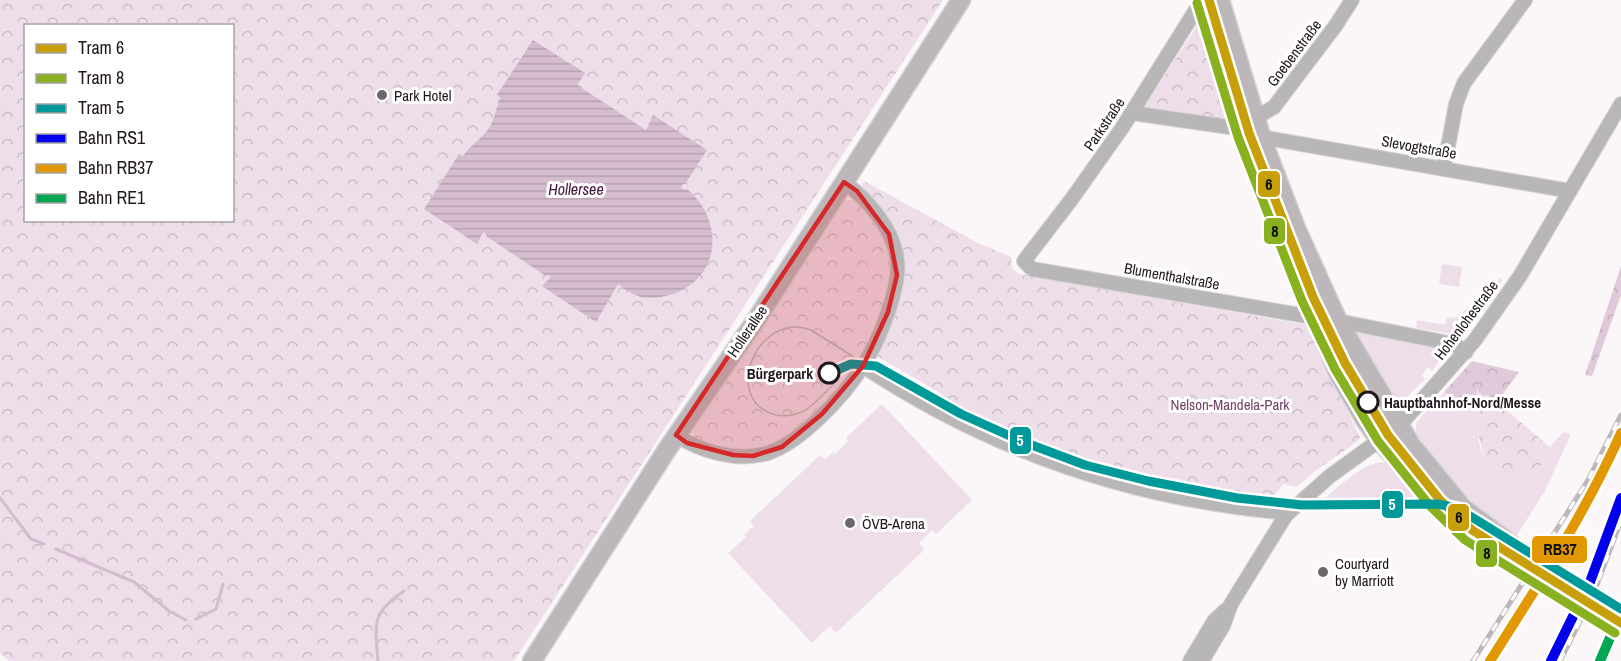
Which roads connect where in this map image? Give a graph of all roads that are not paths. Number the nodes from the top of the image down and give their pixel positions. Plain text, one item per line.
1 (961, 0) edge
2 (1203, 0) edge
3 (1220, 0) edge
4 (1352, 0) edge
5 (1526, 0) edge
6 (1621, 104) edge
7 (1132, 112) junction
8 (1249, 123) junction
9 (1262, 139) junction
10 (1444, 168) junction
11 (844, 182) junction
12 (1570, 191) junction
13 (1023, 261) joint
14 (1318, 318) junction
15 (1338, 321) junction
16 (1466, 352) junction
17 (863, 366) junction
18 (1399, 426) junction
19 (676, 435) junction
20 (1380, 441) junction
21 (1288, 513) junction
22 (1232, 604) junction
23 (532, 661) edge
24 (1190, 661) edge
25 (1202, 661) edge

1 - 11 main road, Hollerallee
2 - 7 street, Parkstraße
2 - 8 main road
3 - 8 main road
4 - 8 street, Goebenstraße
5 - 10 street
6 - 12 street, Hohenlohestraße
7 - 8 street
7 - 13 street, Parkstraße
8 - 9 main road
8 - 14 main road
9 - 10 street, Slevogtstraße
9 - 15 main road
10 - 12 street, Slevogtstraße
11 - 17 street
11 - 19 main road, Hollerallee
12 - 16 street, Hohenlohestraße
13 - 14 street, Blumenthalstraße
14 - 20 main road
15 - 16 street
15 - 18 main road
16 - 18 street, Hohenlohestraße
17 - 19 street
17 - 21 street
18 - 20 street, Hohenlohestraße
18 - 20 main road
19 - 23 main road, Hollerallee
20 - 21 street, Hohenlohestraße
21 - 22 street, Hohenlohestraße
22 - 24 street
22 - 25 street

